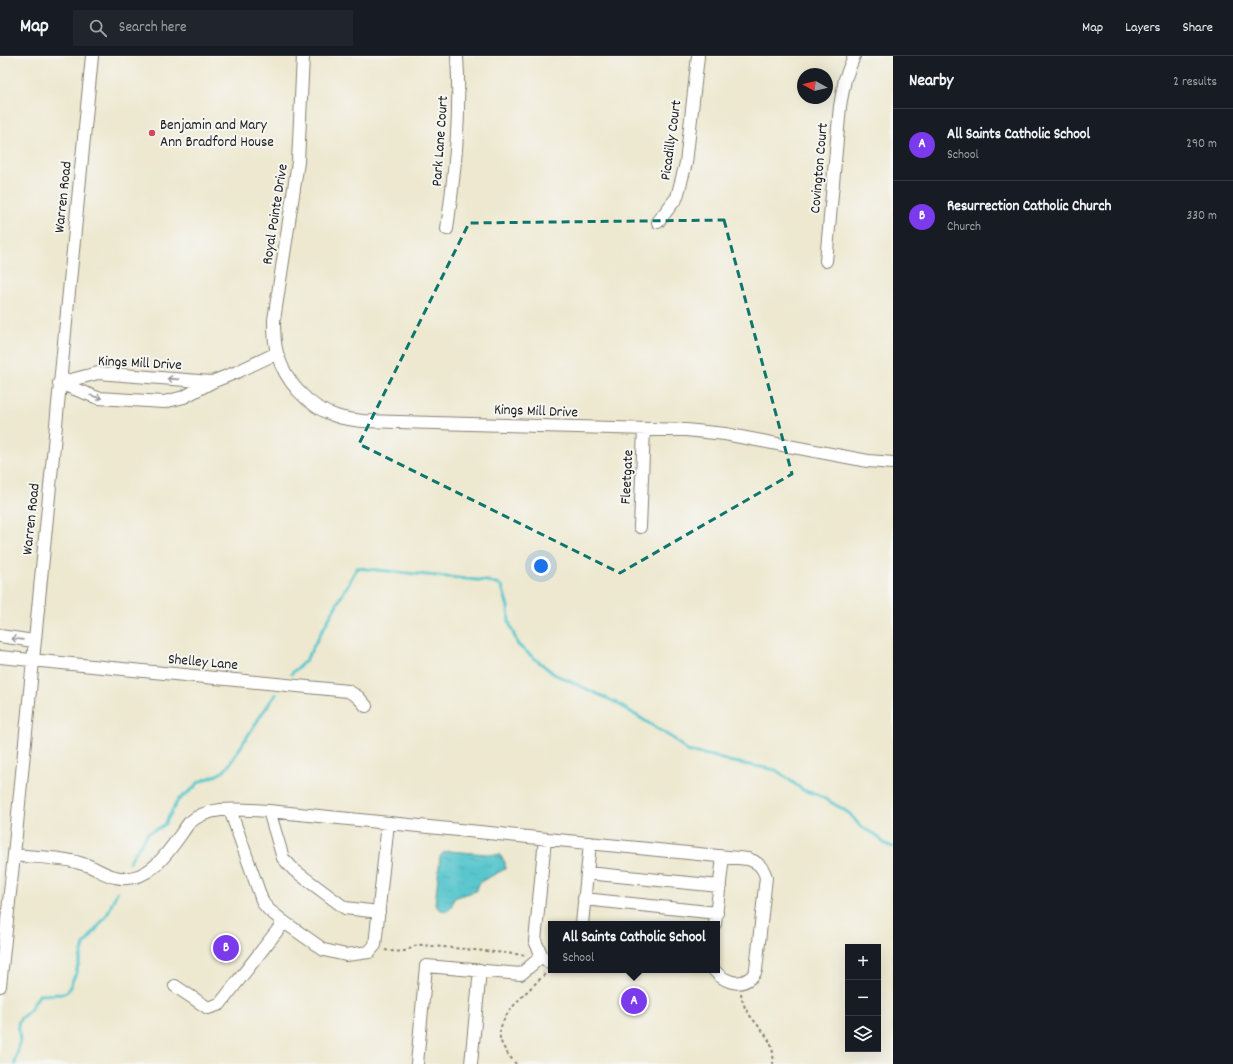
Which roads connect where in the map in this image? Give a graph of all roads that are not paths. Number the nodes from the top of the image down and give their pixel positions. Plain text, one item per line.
1 (92, 56) edge
2 (303, 56) edge
3 (457, 56) edge
4 (698, 56) edge
5 (854, 56) edge
6 (658, 222) dead end
7 (447, 229) dead end
8 (826, 261) dead end
9 (277, 353) junction
10 (212, 382) junction
11 (59, 383) junction
12 (644, 429) junction
13 (893, 463) edge
14 (640, 527) dead end
15 (0, 636) edge
16 (34, 641) junction
17 (0, 657) edge
18 (32, 661) junction
19 (366, 706) dead end
20 (230, 810) junction
21 (270, 811) junction
22 (388, 823) junction
23 (545, 839) junction
24 (590, 843) junction
25 (14, 855) junction
26 (723, 857) junction
27 (587, 873) junction
28 (720, 886) junction
29 (584, 899) junction
30 (379, 912) junction
31 (716, 918) edge
32 (582, 921) edge
33 (284, 922) junction
34 (2, 958) edge
35 (546, 960) edge
36 (480, 970) junction
37 (716, 973) edge
38 (0, 982) edge
39 (175, 986) dead end
40 (417, 1064) edge
41 (471, 1064) edge

1 - 11 street, Warren Road
2 - 9 street, Royal Pointe Drive
3 - 7 street, Park Lane Court
4 - 6 street, Picadilly Court
5 - 8 street, Covington Court
9 - 10 street, Kings Mill Drive
9 - 12 street, Kings Mill Drive
10 -> 11 street, Kings Mill Drive
11 -> 10 street, Kings Mill Drive
11 - 16 street, Warren Road
12 - 13 street, Kings Mill Drive
12 - 14 street, Fleetgate
16 -> 15 street
16 - 18 street, Warren Road
17 - 18 street, Shelley Lane
18 - 19 street, Shelley Lane
18 - 25 street, Warren Road
20 - 21 street
20 - 25 street
20 - 33 street
21 - 22 street
21 - 30 street
22 - 23 street
22 - 30 street
23 - 24 street
23 - 35 street
24 - 26 street
24 - 27 street
25 - 34 street, Warren Road
26 - 28 street
26 - 37 street
27 - 28 street
27 - 29 street
28 - 31 street
29 - 31 street
29 - 32 street
30 - 33 street
33 - 39 street
34 - 38 street, Warren Road
35 - 36 street
36 - 40 street
36 - 41 street

